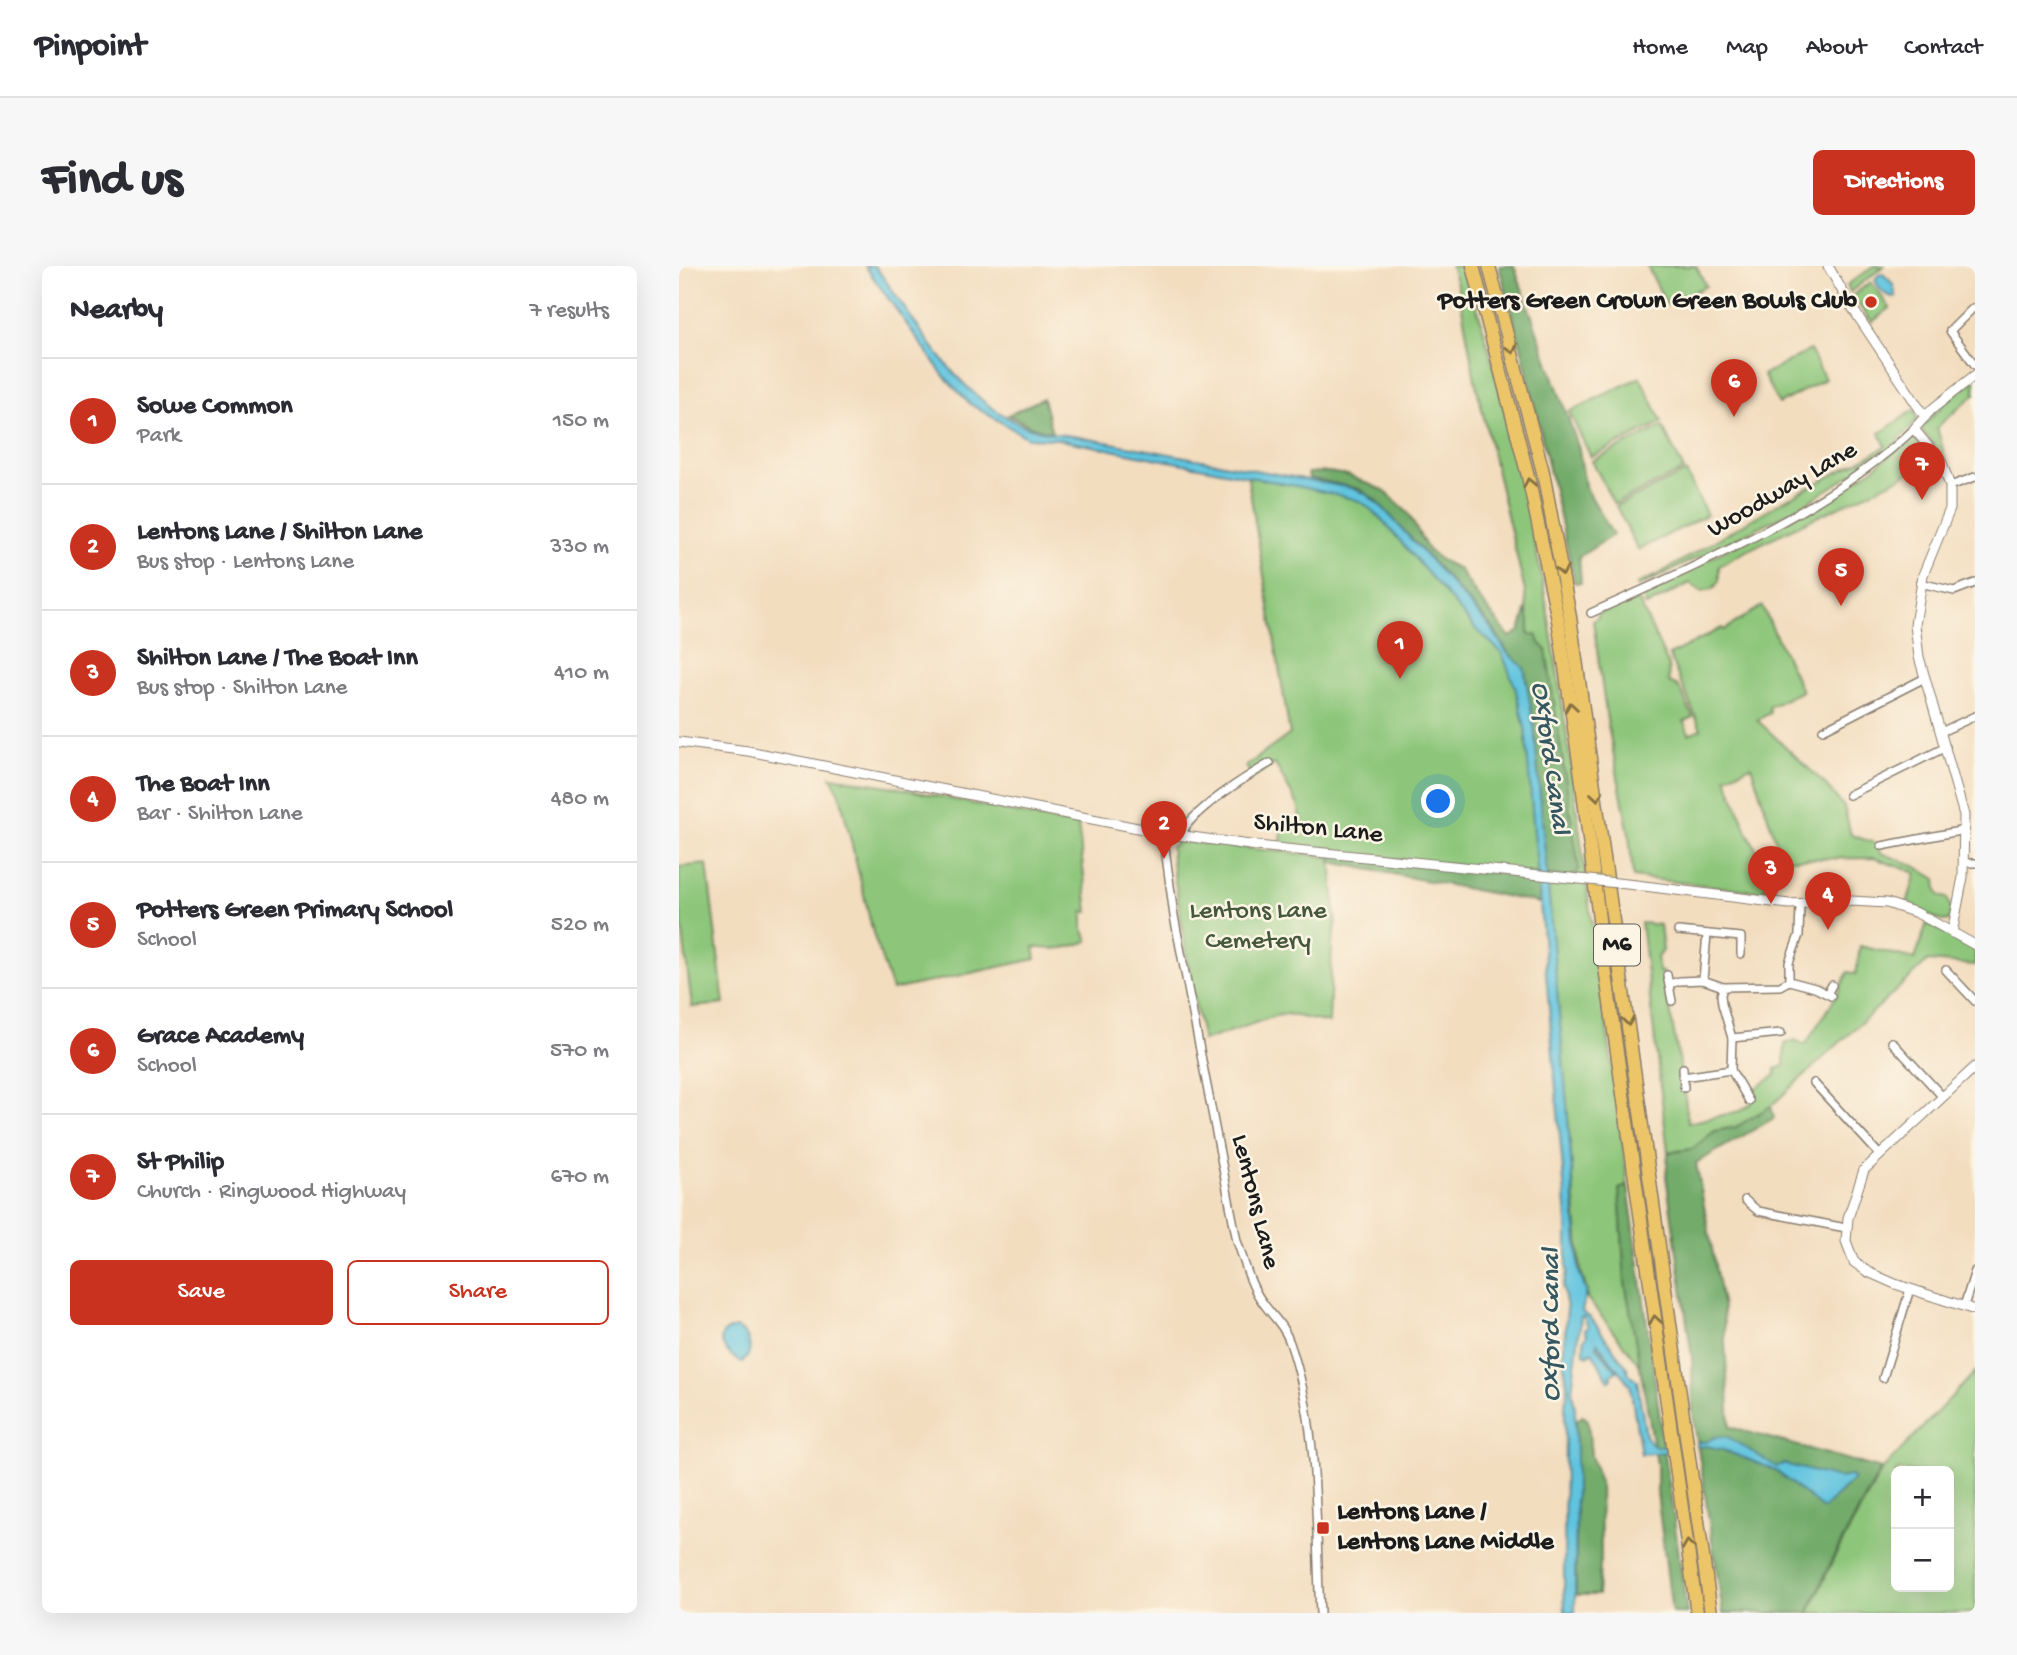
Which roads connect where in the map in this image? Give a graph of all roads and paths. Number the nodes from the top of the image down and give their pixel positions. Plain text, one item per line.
1 (1473, 266) edge
2 (1489, 266) edge
3 (1828, 266) edge
4 (1967, 300) dead end
5 (1974, 309) edge
6 (1975, 365) edge
7 (1975, 375) edge
8 (1925, 417) junction
9 (1914, 429) junction
10 (1975, 477) edge
11 (1950, 485) junction
12 (1920, 583) junction
13 (1975, 583) edge
14 (1591, 613) dead end
15 (1925, 678) junction
16 (1975, 716) edge
17 (1823, 730) dead end
18 (1941, 732) junction
19 (679, 742) edge
20 (1946, 747) junction
21 (1270, 763) dead end
22 (1849, 795) dead end
23 (1965, 830) junction
24 (1163, 832) junction
25 (1182, 835) junction
26 (1882, 846) dead end
27 (1964, 863) junction
28 (1975, 863) edge
29 (1800, 904) junction
30 (1678, 931) dead end
31 (1952, 933) junction
32 (1707, 934) junction
33 (1975, 945) edge
34 (1741, 954) dead end
35 (1946, 970) dead end
36 (1667, 975) dead end
37 (1703, 980) junction
38 (1789, 981) junction
39 (1669, 984) junction
40 (1832, 985) dead end
41 (1723, 987) junction
42 (1672, 1001) dead end
43 (1975, 1001) edge
44 (1781, 1033) dead end
45 (1732, 1038) junction
46 (1892, 1042) dead end
47 (1683, 1068) dead end
48 (1974, 1068) edge
49 (1731, 1070) junction
50 (1683, 1077) junction
51 (1814, 1083) dead end
52 (1685, 1088) dead end
53 (1943, 1096) junction
54 (1749, 1101) dead end
55 (1879, 1154) junction
56 (1745, 1200) dead end
57 (1846, 1228) junction
58 (1975, 1271) edge
59 (1910, 1289) junction
60 (1963, 1306) junction
61 (1975, 1310) edge
62 (1883, 1378) dead end
63 (1320, 1613) edge
64 (1697, 1613) edge
65 (1711, 1613) edge

64 -> 1 highway, M6
2 -> 65 highway, M6
3 - 8 street
4 - 5 street
5 - 6 street
7 - 8 street, Woodway Lane
8 - 9 street, Woodway Lane
9 - 11 street
9 - 14 street, Woodway Lane
10 - 11 street
11 - 12 street
12 - 13 street
12 - 15 street
15 - 17 street
15 - 18 street
16 - 18 street
18 - 20 street
19 - 24 street, Shilton Lane
20 - 22 street
20 - 23 street
21 - 25 street
23 - 26 street
23 - 27 street
24 - 25 street, Shilton Lane
24 - 63 street, Lentons Lane
25 - 29 street, Shilton Lane, bridge
27 - 28 street
27 - 31 street
29 - 31 street, Shilton Lane
29 - 38 street
30 - 32 street
31 - 33 street, Shilton Lane
32 - 34 street
32 - 37 street
35 - 43 street
36 - 39 street
37 - 39 street
37 - 41 street
38 - 40 street
38 - 41 street
39 - 42 street
41 - 45 street
44 - 45 street
45 - 49 street
46 - 53 street
47 - 50 street
48 - 53 street
49 - 50 street
49 - 54 street
50 - 52 street
51 - 55 street
53 - 55 street
55 - 57 street
56 - 57 street
57 - 59 street
58 - 60 street
59 - 60 street
59 - 62 street
60 - 61 street

